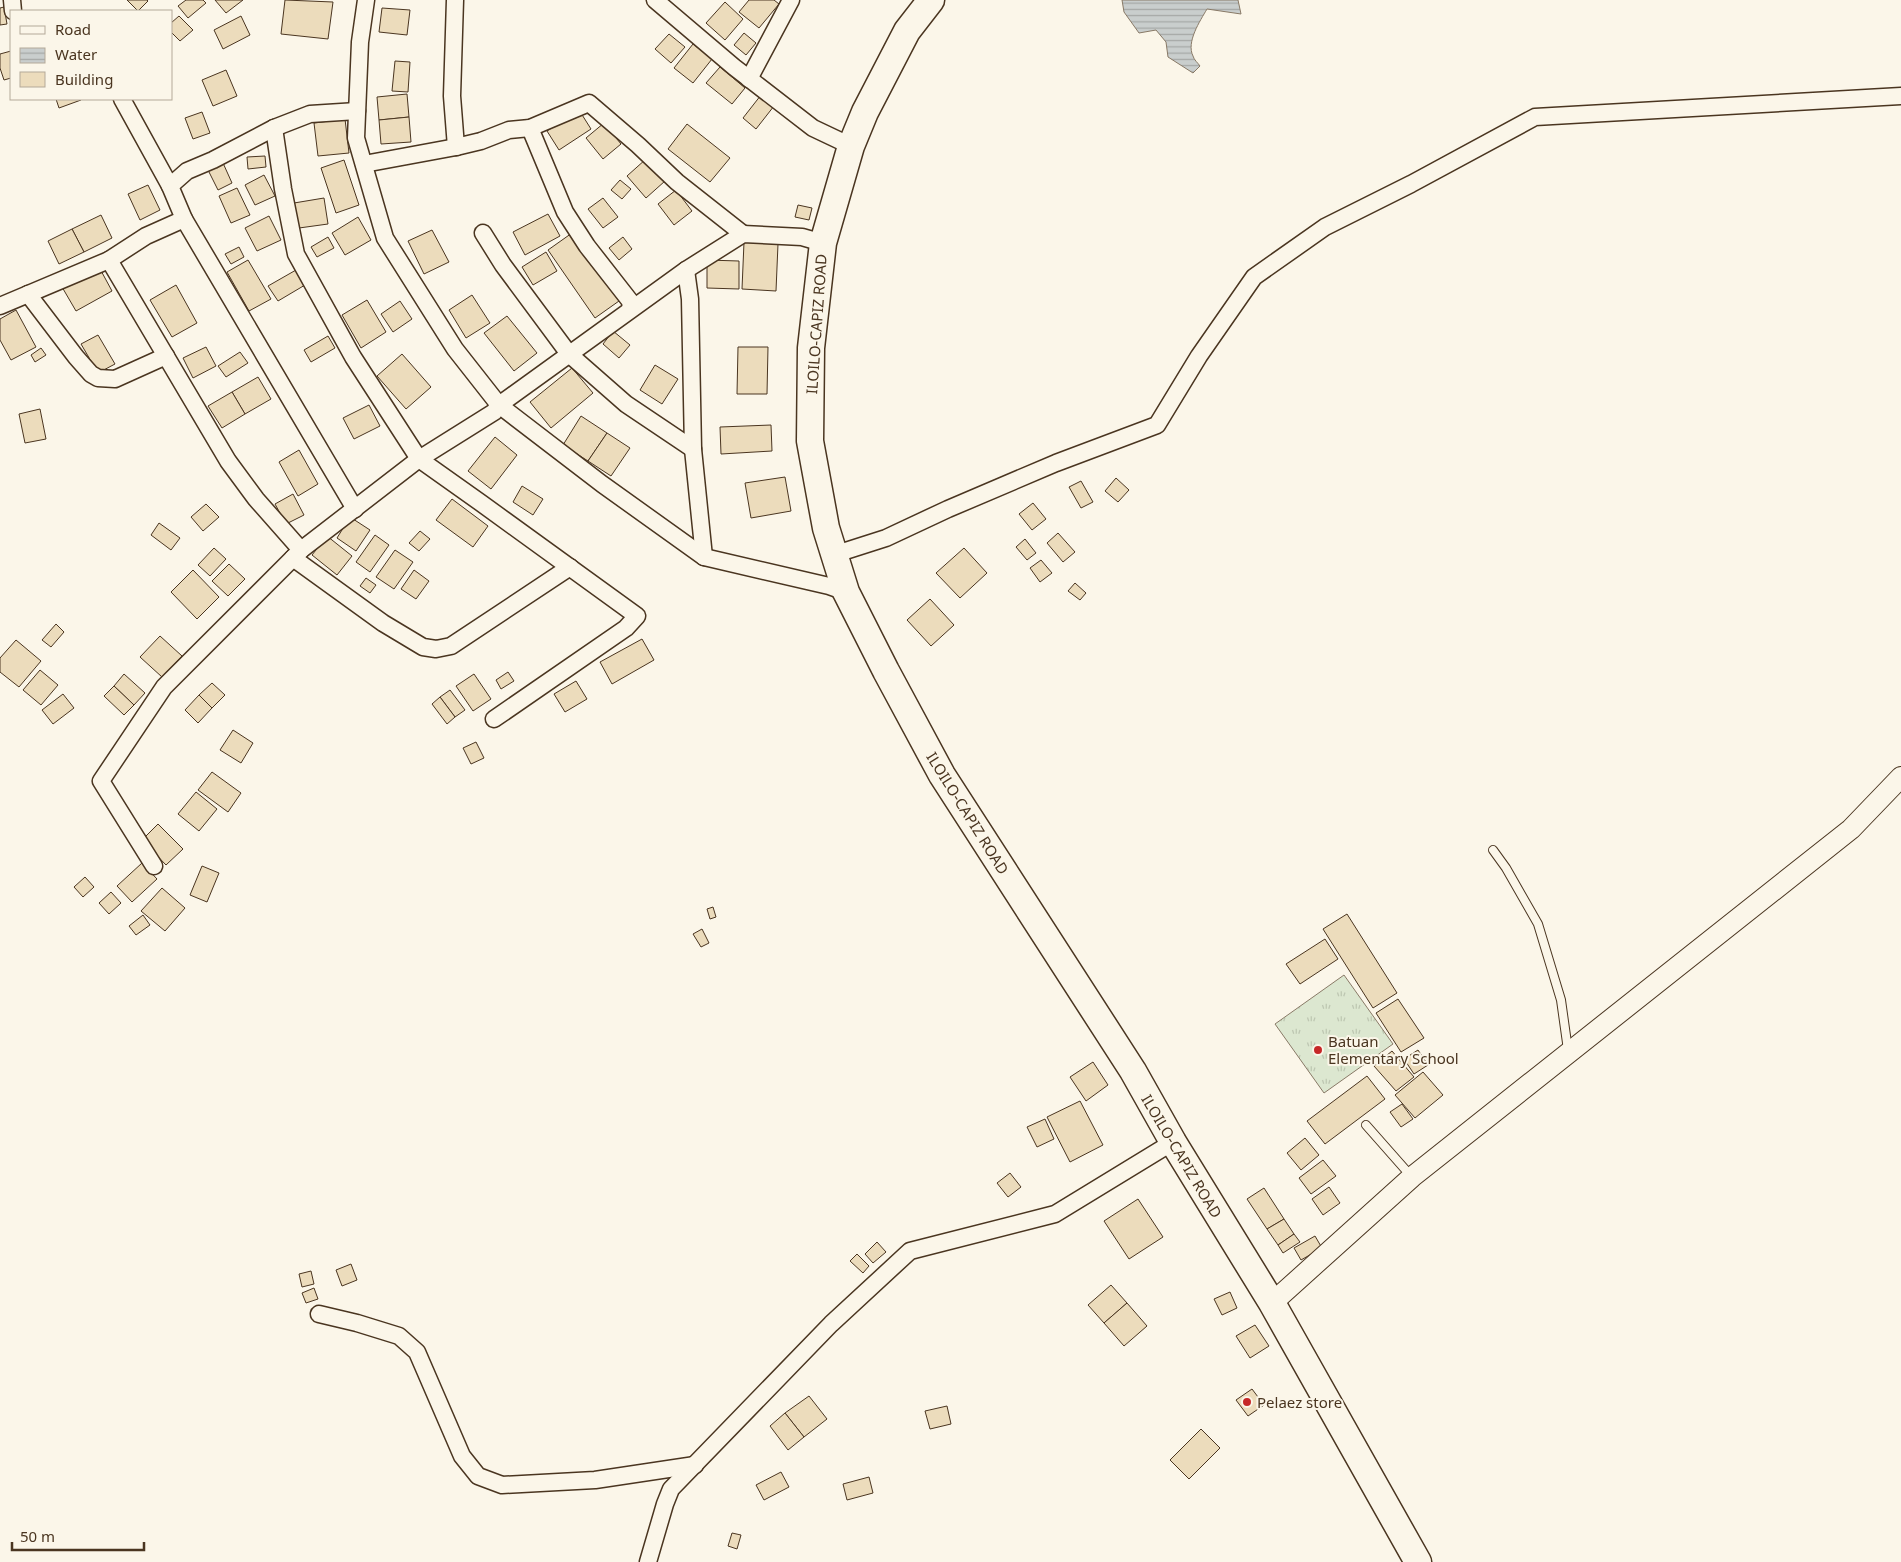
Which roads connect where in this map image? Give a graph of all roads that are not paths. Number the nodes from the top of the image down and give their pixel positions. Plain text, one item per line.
1 (366, 0) edge
2 (455, 0) edge
3 (655, 0) edge
4 (790, 0) edge
5 (931, 0) edge
6 (749, 79) junction
7 (1901, 96) edge
8 (123, 100) edge
9 (357, 111) junction
10 (274, 128) junction
11 (530, 128) junction
12 (852, 146) junction
13 (456, 147) junction
14 (364, 164) junction
15 (170, 186) junction
16 (184, 219) junction
17 (483, 233) dead end
18 (743, 234) junction
19 (823, 243) junction
20 (109, 260) junction
21 (686, 270) junction
22 (28, 294) junction
23 (0, 306) edge
24 (631, 309) junction
25 (569, 354) junction
26 (166, 356) junction
27 (499, 405) junction
28 (693, 449) junction
29 (419, 460) junction
30 (355, 509) junction
31 (297, 554) junction
32 (836, 554) junction
33 (704, 557) junction
34 (570, 567) junction
35 (846, 592) junction
36 (494, 719) dead end
37 (1901, 777) edge
38 (1493, 850) dead end
39 (154, 866) dead end
40 (1569, 1052) junction
41 (1366, 1125) dead end
42 (1173, 1142) junction
43 (1412, 1177) junction
44 (1272, 1303) junction
45 (319, 1314) dead end
46 (695, 1465) junction
47 (648, 1562) edge
48 (1418, 1562) edge

1 - 9 street
2 - 13 street
3 - 6 street
4 - 6 street
5 - 12 highway, ILOILO-CAPIZ ROAD
6 - 12 street
7 - 32 street
8 - 15 street
9 - 10 street
9 - 14 street
10 - 15 street
10 - 29 street
11 - 13 street
11 - 18 street
11 - 24 street
12 - 19 highway, ILOILO-CAPIZ ROAD
13 - 14 street
14 - 27 street
15 - 16 street
16 - 20 street
16 - 30 street
17 - 25 street
18 - 19 street
18 - 21 street
19 - 32 highway, ILOILO-CAPIZ ROAD
20 - 22 street
20 - 26 street
21 - 24 street
21 - 28 street
22 - 23 street
22 - 26 street
24 - 25 street
25 - 27 street
25 - 28 street
26 - 31 street
27 - 29 street
27 - 33 street
28 - 33 street
29 - 30 street
29 - 34 street
30 - 31 street
31 - 34 street
31 - 39 street
32 - 35 highway, ILOILO-CAPIZ ROAD
33 - 35 street
34 - 36 street
35 - 42 highway, ILOILO-CAPIZ ROAD
37 - 40 street
38 - 40 lane
40 - 43 street
41 - 43 lane
42 - 44 highway, ILOILO-CAPIZ ROAD
42 - 46 street
43 - 44 street
44 - 48 highway, ILOILO-CAPIZ ROAD
45 - 46 street
46 - 47 street

